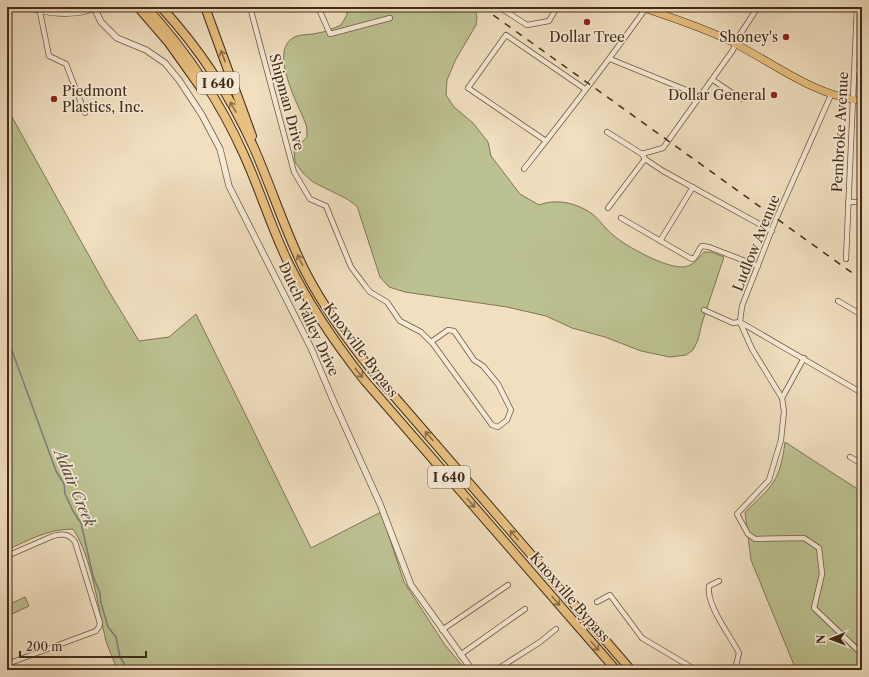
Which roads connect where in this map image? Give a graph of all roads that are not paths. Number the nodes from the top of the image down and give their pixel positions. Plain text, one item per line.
1 (25, 7) edge
2 (141, 7) edge
3 (161, 7) edge
4 (205, 7) edge
5 (250, 7) edge
6 (318, 7) edge
7 (499, 7) edge
8 (557, 7) edge
9 (758, 7) edge
10 (857, 7) edge
11 (94, 8) edge
12 (644, 8) edge
13 (40, 12) junction
14 (390, 18) dead end
15 (856, 43) junction
16 (862, 43) edge
17 (736, 44) junction
18 (610, 59) junction
19 (855, 70) junction
20 (862, 71) edge
21 (713, 80) junction
22 (585, 89) junction
23 (831, 95) junction
24 (701, 96) junction
25 (742, 99) dead end
26 (853, 100) junction
27 (862, 101) edge
28 (85, 113) dead end
29 (607, 132) dead end
30 (546, 141) junction
31 (644, 157) junction
32 (262, 167) junction
33 (524, 169) dead end
34 (693, 187) junction
35 (848, 202) junction
36 (862, 202) edge
37 (608, 208) dead end
38 (621, 218) dead end
39 (772, 231) junction
40 (660, 241) junction
41 (846, 259) dead end
42 (758, 266) junction
43 (838, 302) dead end
44 (704, 310) dead end
45 (862, 315) edge
46 (740, 322) junction
47 (430, 342) junction
48 (804, 358) junction
49 (862, 393) edge
50 (782, 398) junction
51 (850, 457) dead end
52 (862, 464) edge
53 (7, 556) edge
54 (719, 581) dead end
55 (508, 585) dead end
56 (597, 602) dead end
57 (525, 609) dead end
58 (556, 629) dead end
59 (442, 630) junction
60 (862, 654) edge
61 (460, 655) junction
62 (7, 664) edge
63 (472, 670) edge
64 (496, 670) edge
65 (616, 670) edge
66 (631, 670) edge
67 (696, 670) edge
68 (735, 670) edge

1 - 13 street
2 -> 65 highway, Knoxville Bypass / I 640
32 -> 3 highway, Knoxville Bypass / I 640
32 -> 4 highway
5 - 47 street, Shipman Drive
6 - 14 street
7 - 8 street
9 - 17 street
10 - 15 street, Pembroke Avenue
11 - 13 street
11 - 59 street, Dutch Valley Drive
12 - 17 main road
12 - 18 street
13 - 28 street
15 - 16 street
15 - 19 street, Pembroke Avenue
17 - 21 street
17 - 23 main road
18 - 22 street
18 - 24 street
19 - 20 street
19 - 26 street, Pembroke Avenue
21 - 24 street
21 - 25 street
22 - 30 street
22 - 30 street
23 - 26 main road
23 - 39 street, Ludlow Avenue
24 - 31 street
26 - 27 main road
26 - 35 street, Pembroke Avenue
29 - 31 street
30 - 33 street
31 - 34 street
31 - 37 street
66 -> 32 highway, Knoxville Bypass / I 640
34 - 39 street
34 - 40 street
35 - 36 street
35 - 41 street, Pembroke Avenue
38 - 40 street
39 - 42 street, Ludlow Avenue
40 - 42 street
42 - 46 street, Ludlow Avenue
43 - 45 street
44 - 46 street
46 - 48 street
46 - 50 street
47 - 47 street
48 - 49 street
48 - 50 street
50 - 60 street
51 - 52 street
53 - 62 street
54 - 68 street
55 - 59 street
56 - 67 street
57 - 61 street
58 - 64 street
59 - 61 street, Dutch Valley Drive
61 - 63 street, Dutch Valley Drive

